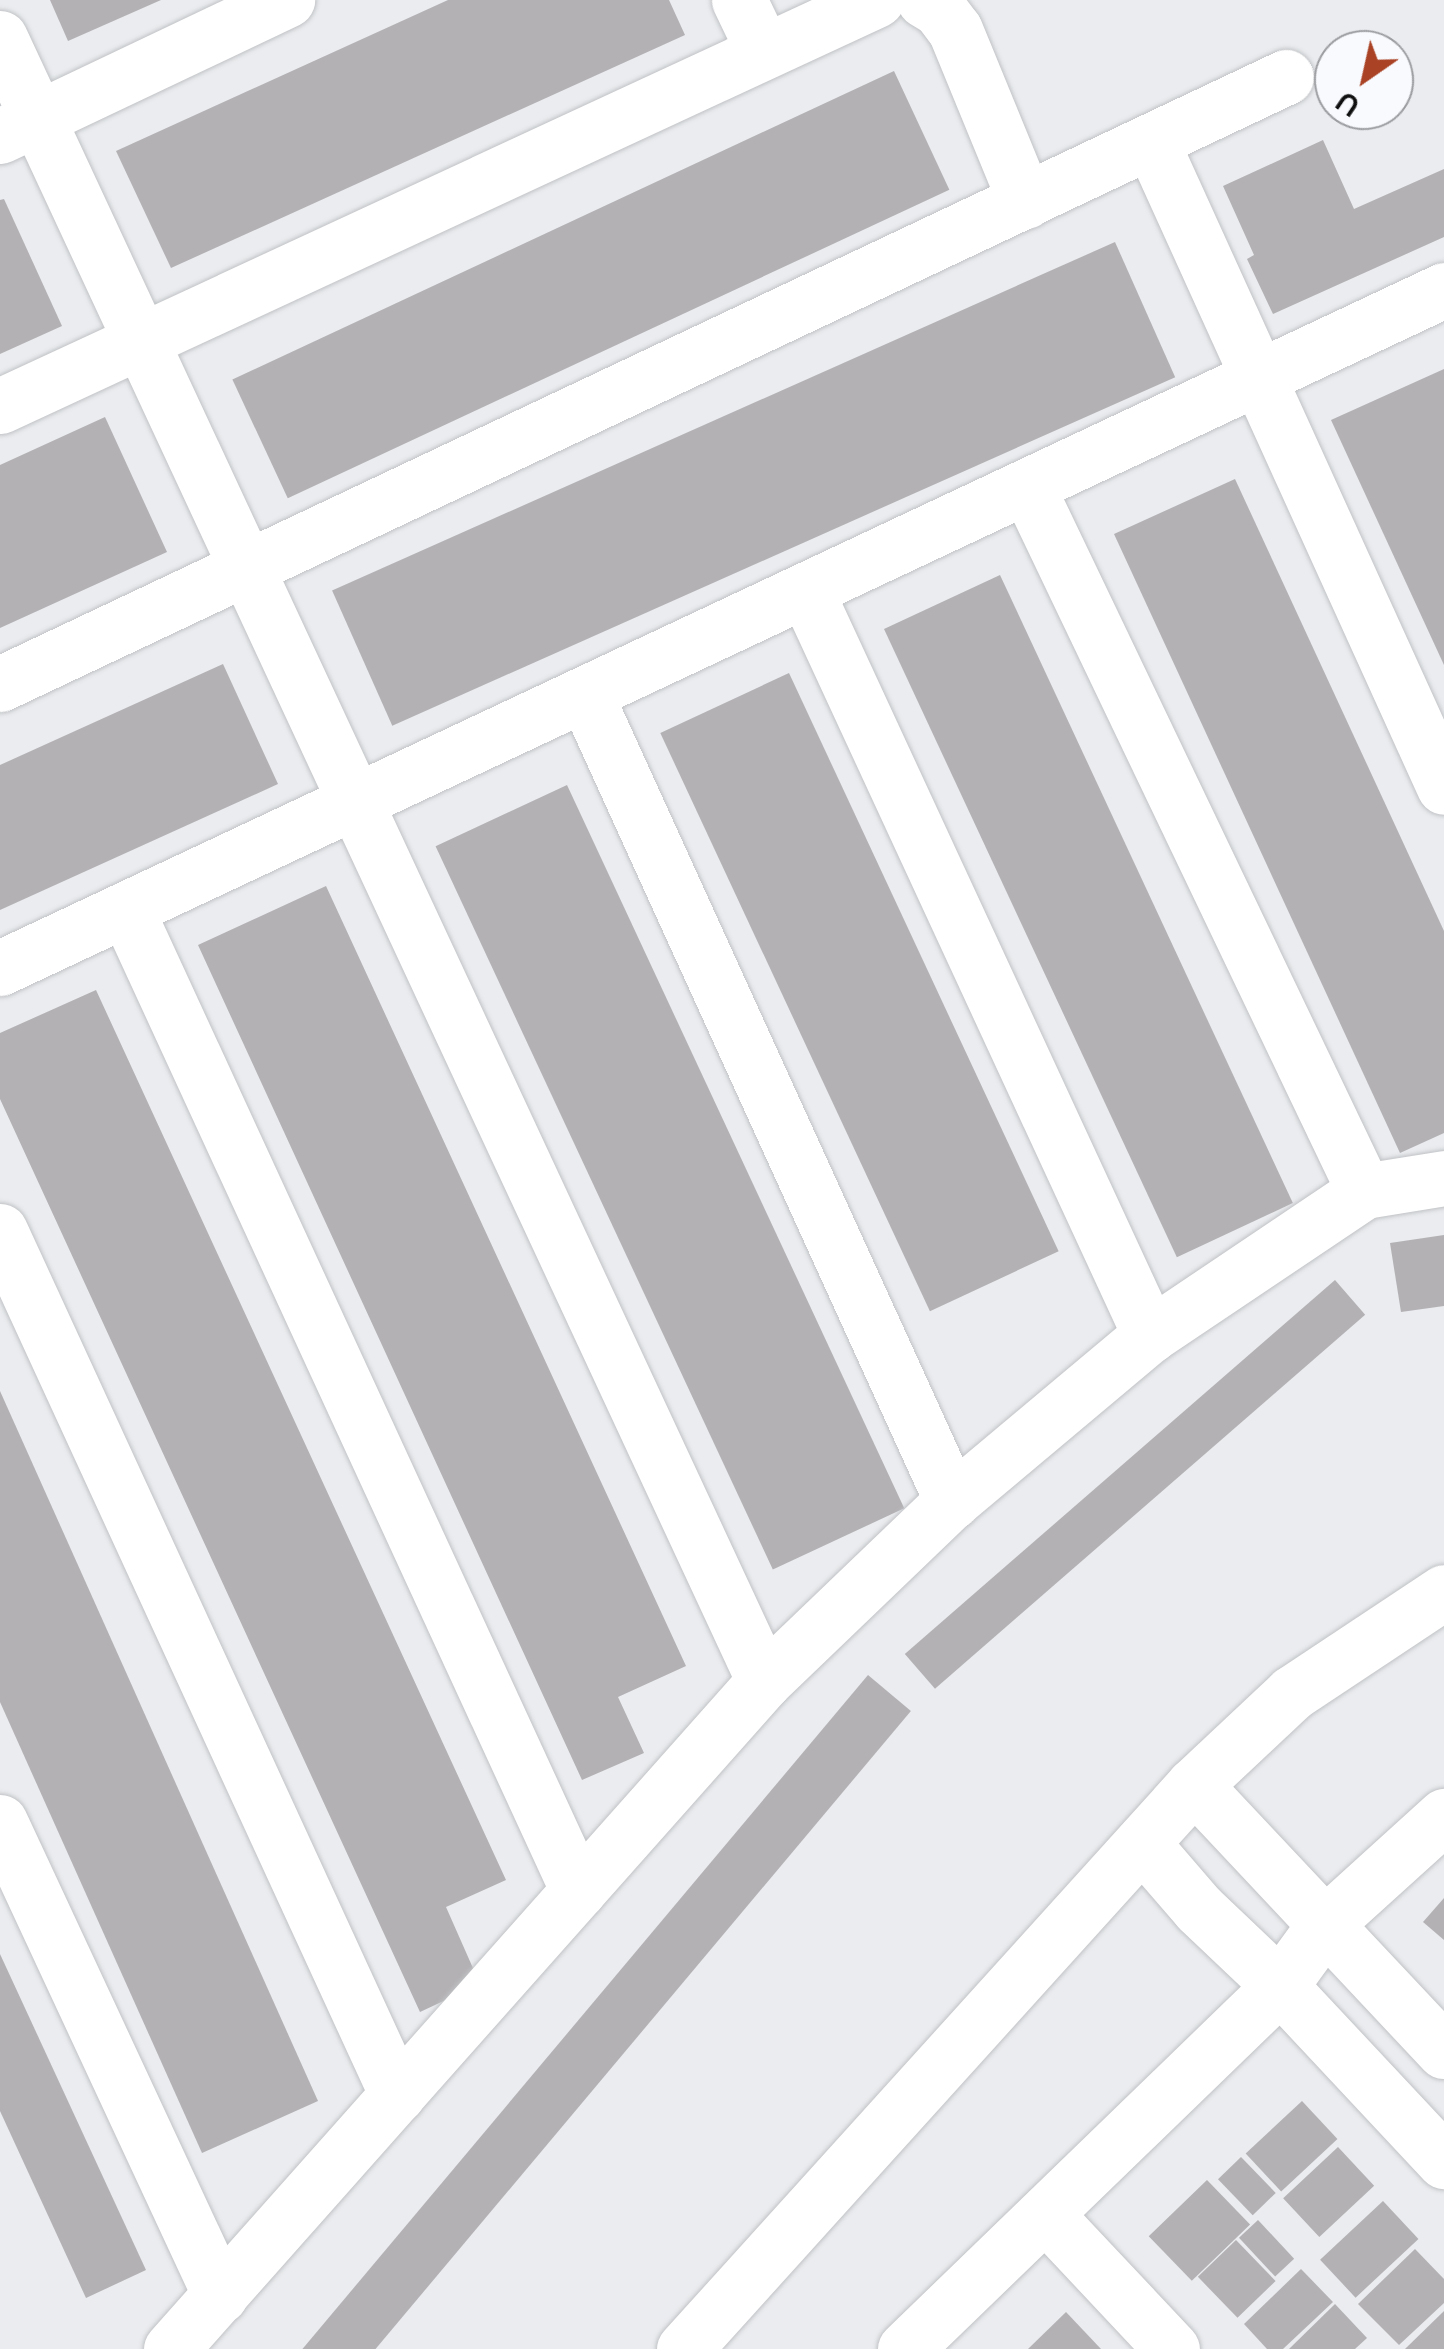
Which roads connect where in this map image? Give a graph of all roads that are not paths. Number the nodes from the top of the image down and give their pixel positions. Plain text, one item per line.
1 (287, 0) edge
2 (739, 0) edge
3 (876, 0) edge
4 (924, 0) edge
5 (0, 38) edge
6 (763, 50) junction
7 (1286, 78) dead end
8 (19, 127) edge
9 (1152, 141) junction
10 (1026, 201) junction
11 (1444, 290) edge
12 (140, 340) junction
13 (1258, 377) junction
14 (0, 406) edge
15 (1027, 486) junction
16 (247, 568) junction
17 (806, 591) junction
18 (0, 684) edge
19 (585, 694) junction
20 (1444, 787) edge
21 (355, 802) junction
22 (126, 909) junction
23 (0, 968) edge
24 (1444, 1178) edge
25 (1364, 1192) junction
26 (0, 1231) edge
27 (1150, 1335) junction
28 (952, 1500) junction
29 (1444, 1592) edge
30 (764, 1681) junction
31 (1194, 1785) junction
32 (1444, 1816) edge
33 (0, 1822) edge
34 (1142, 1843) junction
35 (578, 1890) junction
36 (1325, 1924) junction
37 (1280, 1986) junction
38 (1444, 2050) edge
39 (397, 2094) junction
40 (1444, 2160) edge
41 (1046, 2215) junction
42 (220, 2295) junction
43 (171, 2349) edge
44 (684, 2349) edge
45 (905, 2349) edge
46 (1172, 2349) edge

1 - 8 street
2 - 6 street
3 - 6 street
4 - 10 street
5 - 8 street
6 - 12 street
7 - 9 street
8 - 12 street
9 - 10 street
9 - 13 street
10 - 16 street
11 - 13 street
12 - 14 street
12 - 16 street
13 - 15 street
13 - 20 street
15 - 17 street
15 - 25 street
16 - 18 street
16 - 21 street
17 - 19 street
17 - 27 street
19 - 21 street
19 - 28 street
21 - 22 street
21 - 30 street
22 - 23 street
22 - 35 street
24 - 25 street
25 - 27 street
26 - 39 street
27 - 28 street
28 - 30 street
29 - 31 street
30 - 35 street
31 - 34 street
31 - 36 street
32 - 36 street
33 - 42 street
34 - 37 street
34 - 44 street
35 - 39 street
36 - 37 street
36 - 38 street
37 - 40 street
37 - 41 street
39 - 42 street
41 - 45 street
41 - 46 street
42 - 43 street

